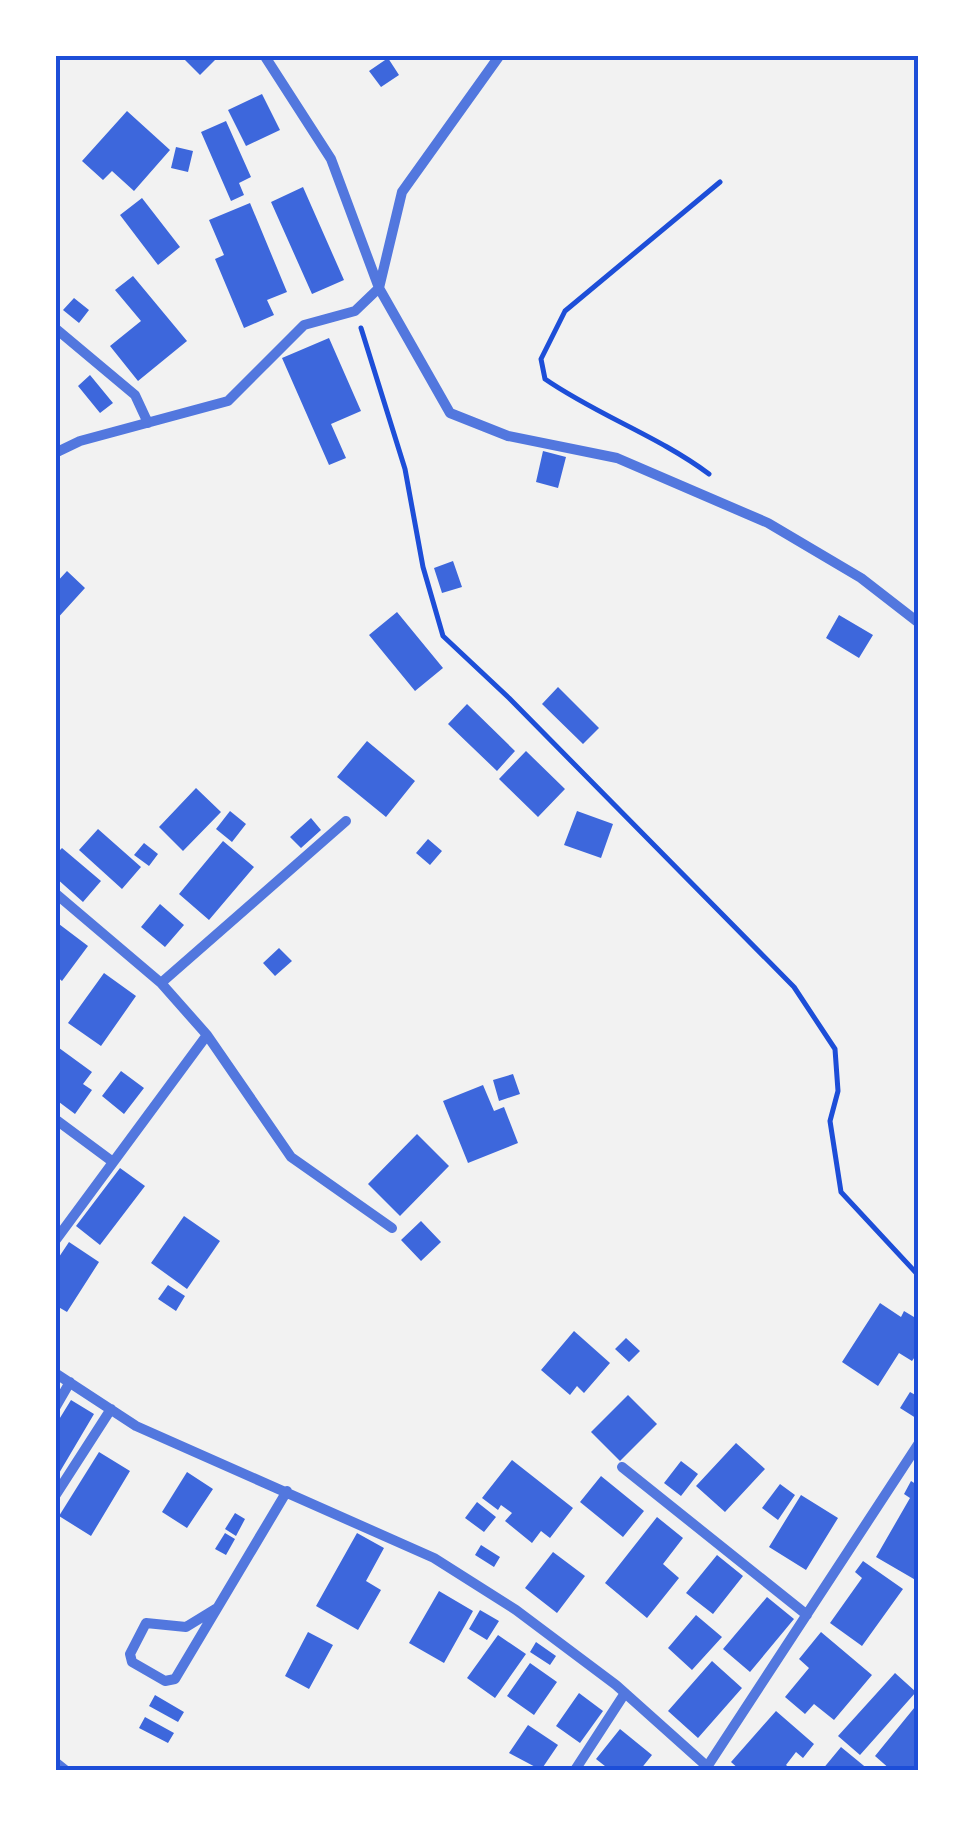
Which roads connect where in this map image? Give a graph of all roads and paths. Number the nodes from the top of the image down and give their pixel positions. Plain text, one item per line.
1 (264, 55) edge
2 (500, 55) edge
3 (720, 182) dead end
4 (379, 288) junction
5 (355, 311) junction
6 (55, 328) edge
7 (148, 423) junction
8 (55, 453) edge
9 (716, 479) dead end
10 (919, 623) edge
11 (346, 821) dead end
12 (55, 892) edge
13 (160, 983) junction
14 (206, 1035) junction
15 (55, 1119) edge
16 (113, 1162) junction
17 (392, 1228) dead end
18 (55, 1241) edge
19 (919, 1276) edge
20 (55, 1372) edge
21 (70, 1382) junction
22 (55, 1408) edge
23 (111, 1409) junction
24 (919, 1443) edge
25 (622, 1468) dead end
26 (287, 1492) junction
27 (55, 1496) edge
28 (218, 1608) junction
29 (807, 1614) junction
30 (625, 1693) junction
31 (55, 1762) edge
32 (709, 1768) edge
33 (64, 1770) edge
34 (575, 1770) edge

1 - 4 street
2 - 4 street
3 - 9 path
4 - 5 street
4 - 10 street
5 - 7 street
5 - 19 path
6 - 7 street
7 - 8 street
11 - 13 street
12 - 13 street
13 - 14 street
14 - 16 street
14 - 17 street
15 - 16 street
16 - 18 street
20 - 21 street
21 - 22 street
21 - 23 street
23 - 26 street
23 - 27 street
24 - 29 street
25 - 29 street
26 - 28 street
26 - 30 street
28 - 28 street
29 - 32 street
30 - 32 street
30 - 34 street
31 - 33 street

